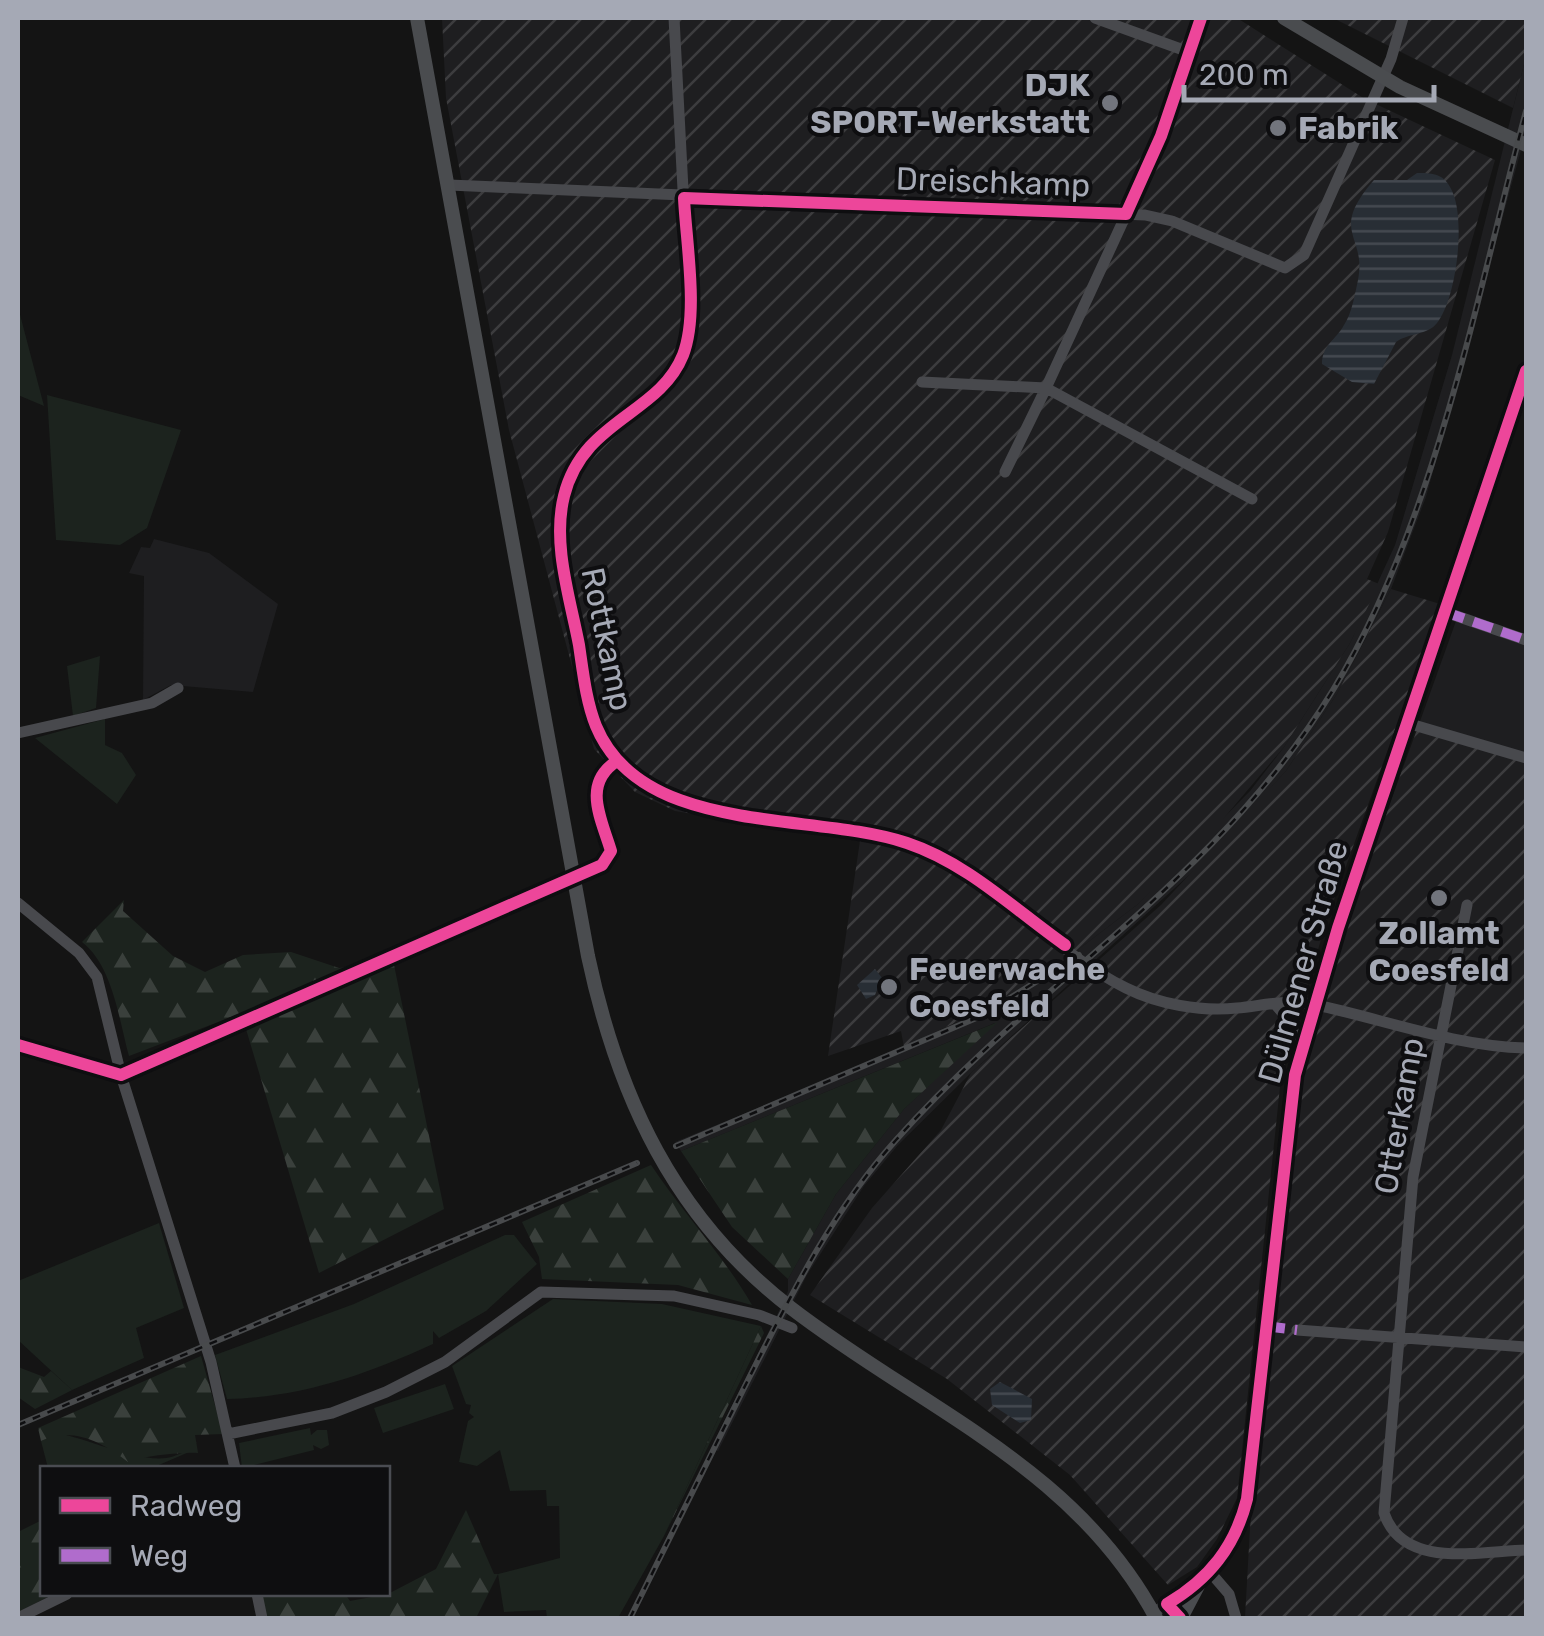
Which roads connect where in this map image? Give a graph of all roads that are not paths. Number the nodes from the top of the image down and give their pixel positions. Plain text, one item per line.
1 (417, 18) edge
2 (674, 18) edge
3 (1095, 18) edge
4 (1201, 18) edge
5 (1284, 18) edge
6 (1403, 18) edge
7 (1189, 52) junction
8 (1526, 145) edge
9 (449, 185) junction
10 (684, 198) junction
11 (1126, 214) junction
12 (1526, 371) edge
13 (922, 382) dead end
14 (1046, 388) junction
15 (1005, 472) dead end
16 (1252, 500) dead end
17 (1445, 612) junction
18 (1526, 640) edge
19 (178, 688) dead end
20 (1408, 723) junction
21 (18, 733) edge
22 (1526, 758) edge
23 (618, 760) junction
24 (18, 904) edge
25 (1467, 905) dead end
26 (1275, 1004) junction
27 (1315, 1005) junction
28 (1442, 1035) junction
29 (18, 1045) edge
30 (1302, 1048) junction
31 (1526, 1048) edge
32 (121, 1075) junction
33 (792, 1328) dead end
34 (1297, 1330) dead end
35 (1396, 1339) junction
36 (1526, 1347) edge
37 (228, 1434) junction
38 (235, 1466) edge
39 (1526, 1550) edge
40 (1205, 1577) junction
41 (63, 1596) edge
42 (1154, 1616) edge
43 (18, 1618) edge
44 (1181, 1618) edge
45 (1236, 1618) edge

1 - 9 main road
2 - 10 street
3 - 7 street
4 - 7 street, Dreischkamp
5 - 8 main road
6 - 11 street
7 - 11 street, Dreischkamp
9 - 10 street, Dreischkamp
9 - 42 main road
10 - 11 street, Dreischkamp
10 - 23 street, Rottkamp
11 - 14 street
12 - 17 street, Dülmener Straße
13 - 14 street
14 - 15 street
14 - 16 street
17 - 18 street
17 - 20 street, Dülmener Straße
19 - 21 street
20 - 22 street
20 - 27 street, Dülmener Straße
23 - 26 street, Rottkamp
23 - 32 street
24 - 32 street
25 - 28 street, Otterkamp
26 - 27 street, Rottkamp
26 - 30 street
27 - 28 street, Rottkamp
27 - 30 street, Dülmener Straße
28 - 31 street, Rottkamp
28 - 35 street, Otterkamp
29 - 32 street
30 - 40 street, Dülmener Straße
32 - 37 street
33 - 37 street
34 - 35 street
35 - 36 street
35 - 39 street, Otterkamp
37 - 38 street
40 - 42 street, Dülmener Straße
40 - 44 main road
40 - 45 street
41 - 43 street

